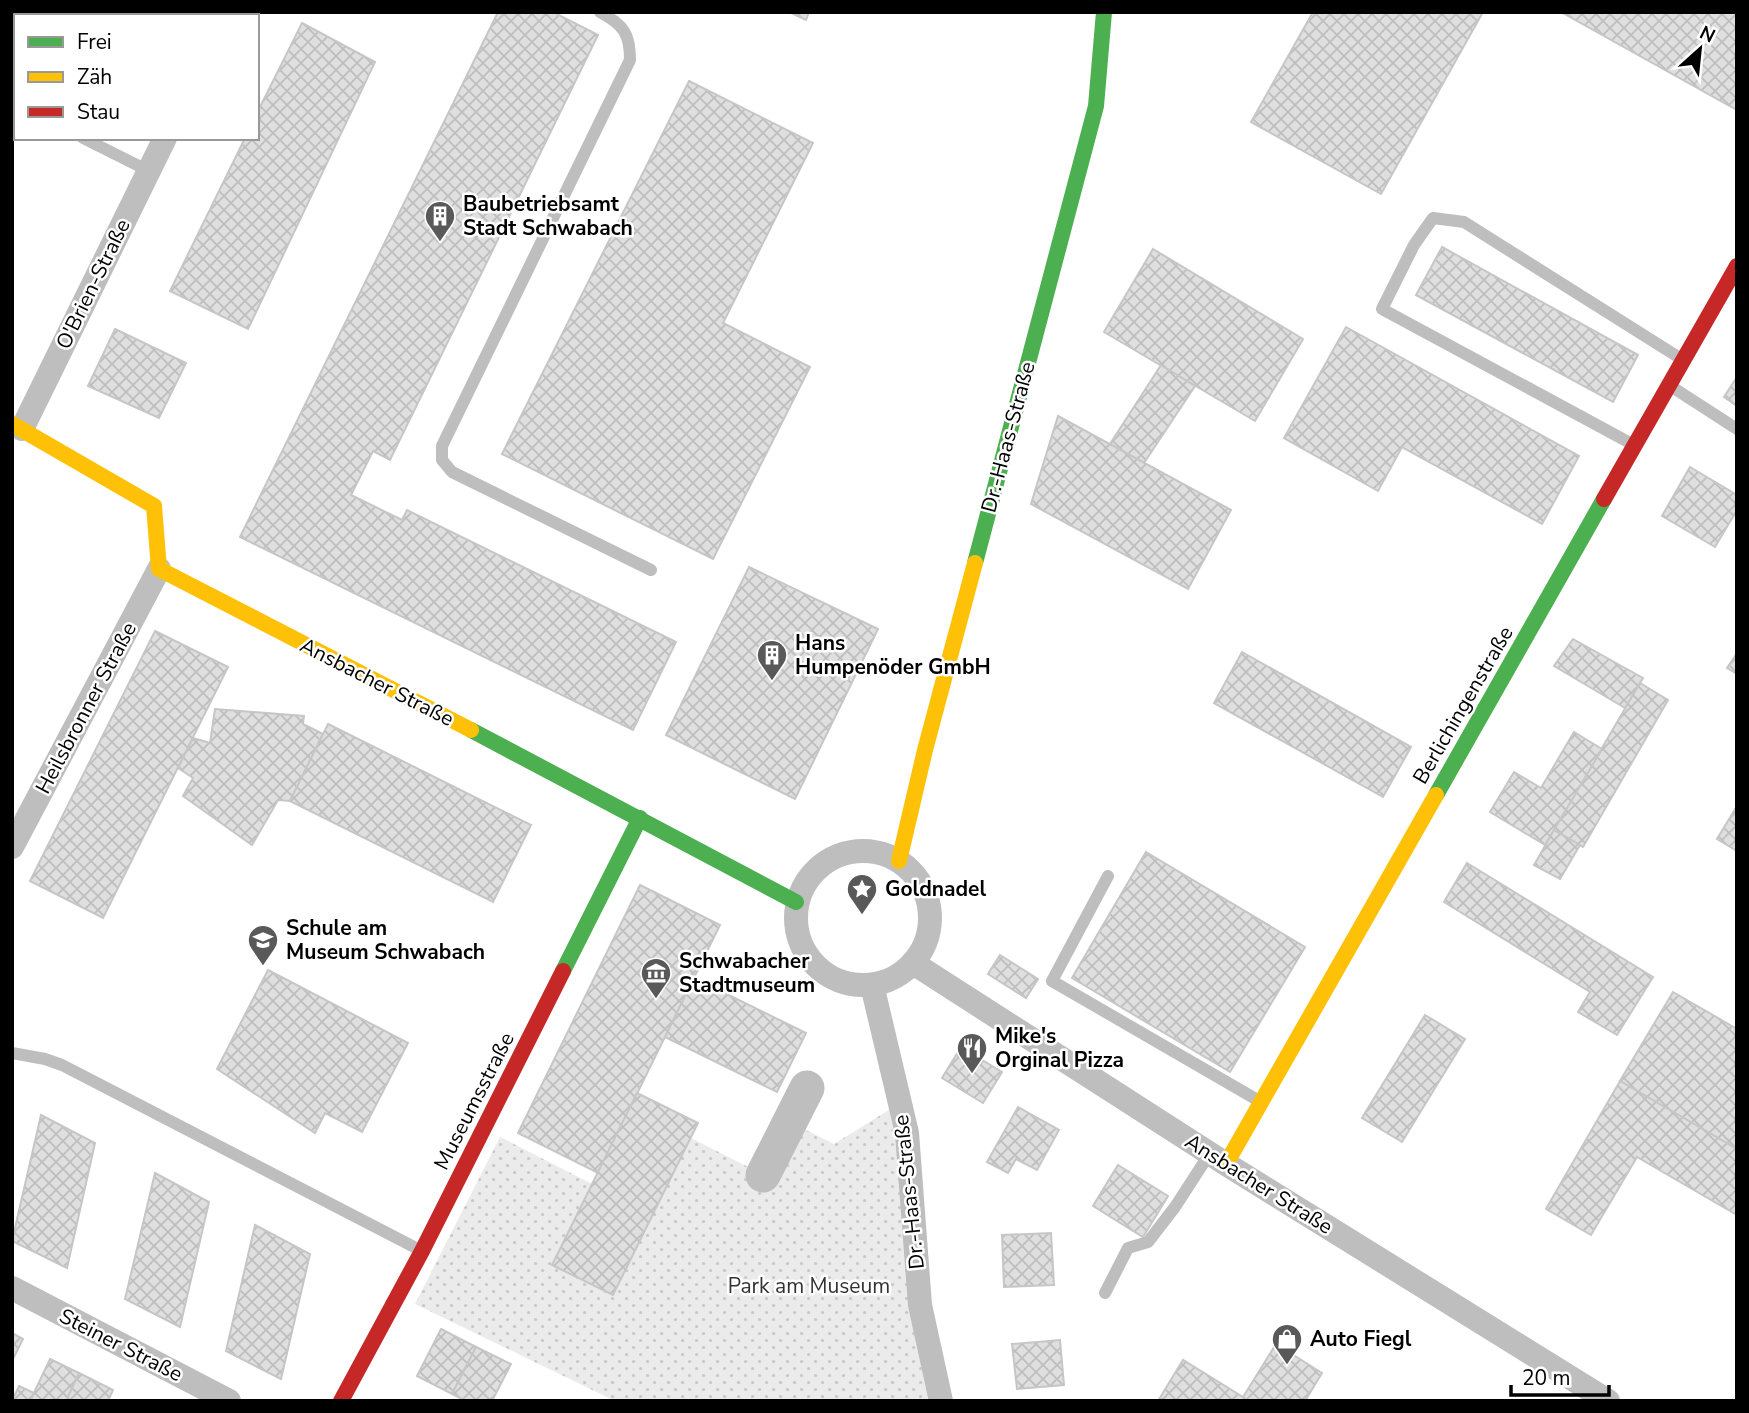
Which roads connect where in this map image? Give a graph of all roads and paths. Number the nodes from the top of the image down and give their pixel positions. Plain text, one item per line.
1 (600, 12) edge
2 (1104, 12) edge
3 (87, 140) edge
4 (163, 140) edge
5 (149, 171) junction
6 (1737, 266) edge
7 (1684, 360) junction
8 (1669, 385) junction
9 (17, 426) edge
10 (1737, 429) edge
11 (1634, 446) junction
12 (159, 569) junction
13 (651, 570) dead end
14 (640, 818) junction
15 (12, 847) edge
16 (899, 861) junction
17 (1108, 876) dead end
18 (796, 902) junction
19 (913, 963) junction
20 (872, 985) junction
21 (12, 1053) edge
22 (1261, 1103) junction
23 (1218, 1158) junction
24 (422, 1251) junction
25 (12, 1288) edge
26 (1105, 1293) dead end
27 (229, 1401) edge
28 (341, 1401) edge
29 (941, 1401) edge
30 (1608, 1401) edge

1 - 13 lane
2 - 16 street, Dr.-Haas-Straße
3 - 5 lane
4 - 5 street, O'Brien-Straße
5 - 9 street, O'Brien-Straße
6 - 7 street, Berlichingenstraße
7 - 8 street, Berlichingenstraße
7 - 11 lane
8 - 10 lane
8 - 11 street, Berlichingenstraße
9 - 12 street
11 - 22 street, Berlichingenstraße
12 - 14 street, Ansbacher Straße
12 - 15 street, Heilsbronner Straße
14 - 18 street, Ansbacher Straße
14 - 24 street, Museumsstraße
16 - 18 street
16 - 19 street
17 - 22 lane
18 - 20 street
19 - 20 street
19 - 23 street, Ansbacher Straße
20 - 29 street, Dr.-Haas-Straße
21 - 24 lane
22 - 23 street, Berlichingenstraße
23 - 26 lane
23 - 30 street, Ansbacher Straße
24 - 28 street, Museumsstraße
25 - 27 street, Steiner Straße

